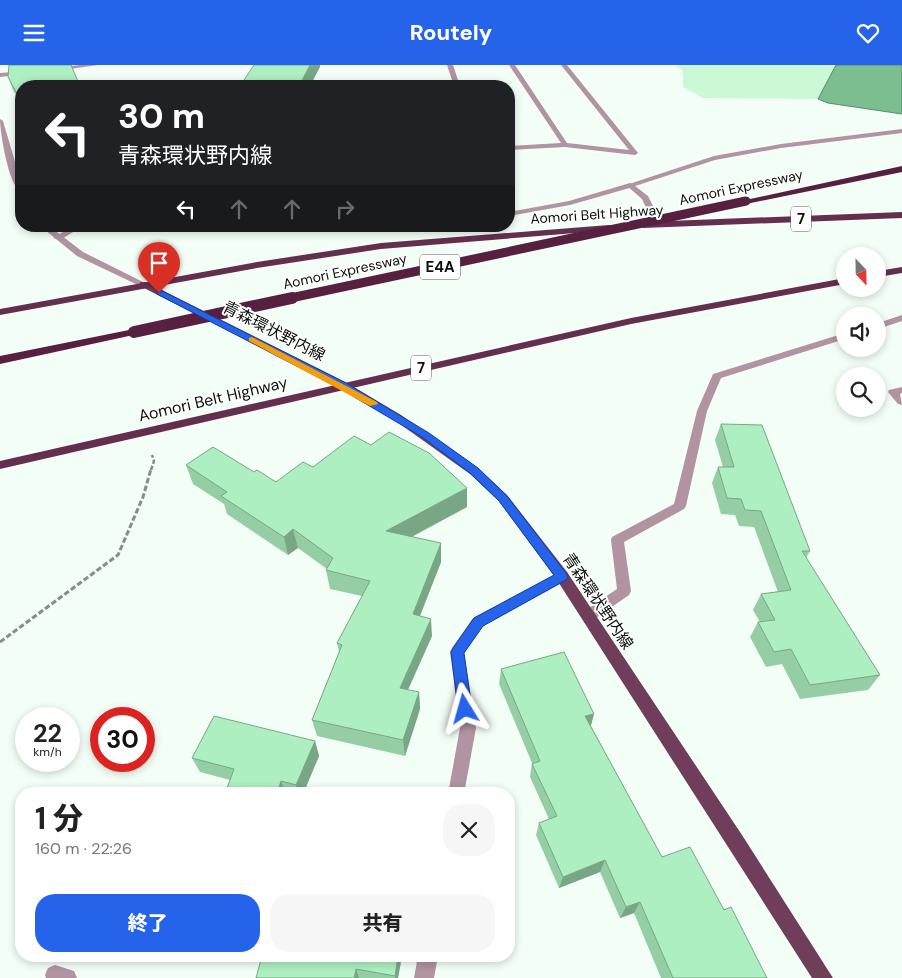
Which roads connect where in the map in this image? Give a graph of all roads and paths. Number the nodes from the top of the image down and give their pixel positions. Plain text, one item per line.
1 (95, 65) edge
2 (450, 65) edge
3 (512, 65) edge
4 (564, 65) edge
5 (47, 70) edge
6 (28, 72) edge
7 (0, 75) edge
8 (455, 80) edge
9 (0, 121) edge
10 (902, 131) edge
11 (564, 145) junction
12 (515, 148) edge
13 (902, 169) edge
14 (13, 170) joint
15 (15, 175) edge
16 (630, 185) junction
17 (515, 214) edge
18 (902, 215) edge
19 (658, 224) junction
20 (50, 232) edge
21 (68, 232) edge
22 (57, 238) junction
23 (902, 270) edge
24 (886, 273) edge
25 (836, 283) edge
26 (143, 284) junction
27 (0, 312) edge
28 (902, 318) edge
29 (886, 323) edge
30 (836, 339) edge
31 (0, 360) edge
32 (343, 385) junction
33 (902, 391) edge
34 (902, 402) edge
35 (144, 431) junction
36 (0, 465) edge
37 (562, 576) junction
38 (588, 616) junction
39 (0, 642) edge
40 (457, 787) edge
41 (427, 962) edge
42 (424, 978) edge
43 (823, 978) edge

1 - 5 street
2 - 8 street
3 - 11 street
4 - 11 street
6 - 7 street
9 - 14 street
10 - 16 street
11 - 12 street
13 - 31 highway, Aomori Expressway / E4A, bridge
14 - 15 street
16 - 17 street
16 - 19 street
18 - 19 highway, Aomori Belt Highway / 7
19 - 26 highway, Aomori Belt Highway / 7
20 - 22 street
21 - 22 street
22 - 26 street
23 - 24 highway
25 - 32 highway, Aomori Belt Highway / 7
26 - 27 highway, Aomori Belt Highway / 7
26 - 32 main road, 青森環状野内線
28 - 29 street
30 - 38 street
32 - 35 highway, Aomori Belt Highway / 7
32 - 37 main road, 青森環状野内線
33 - 34 street
35 - 36 highway, Aomori Belt Highway / 7
35 - 39 path
37 - 38 main road, 青森環状野内線
37 - 40 street
38 - 43 main road, 青森環状野内線
41 - 42 street

